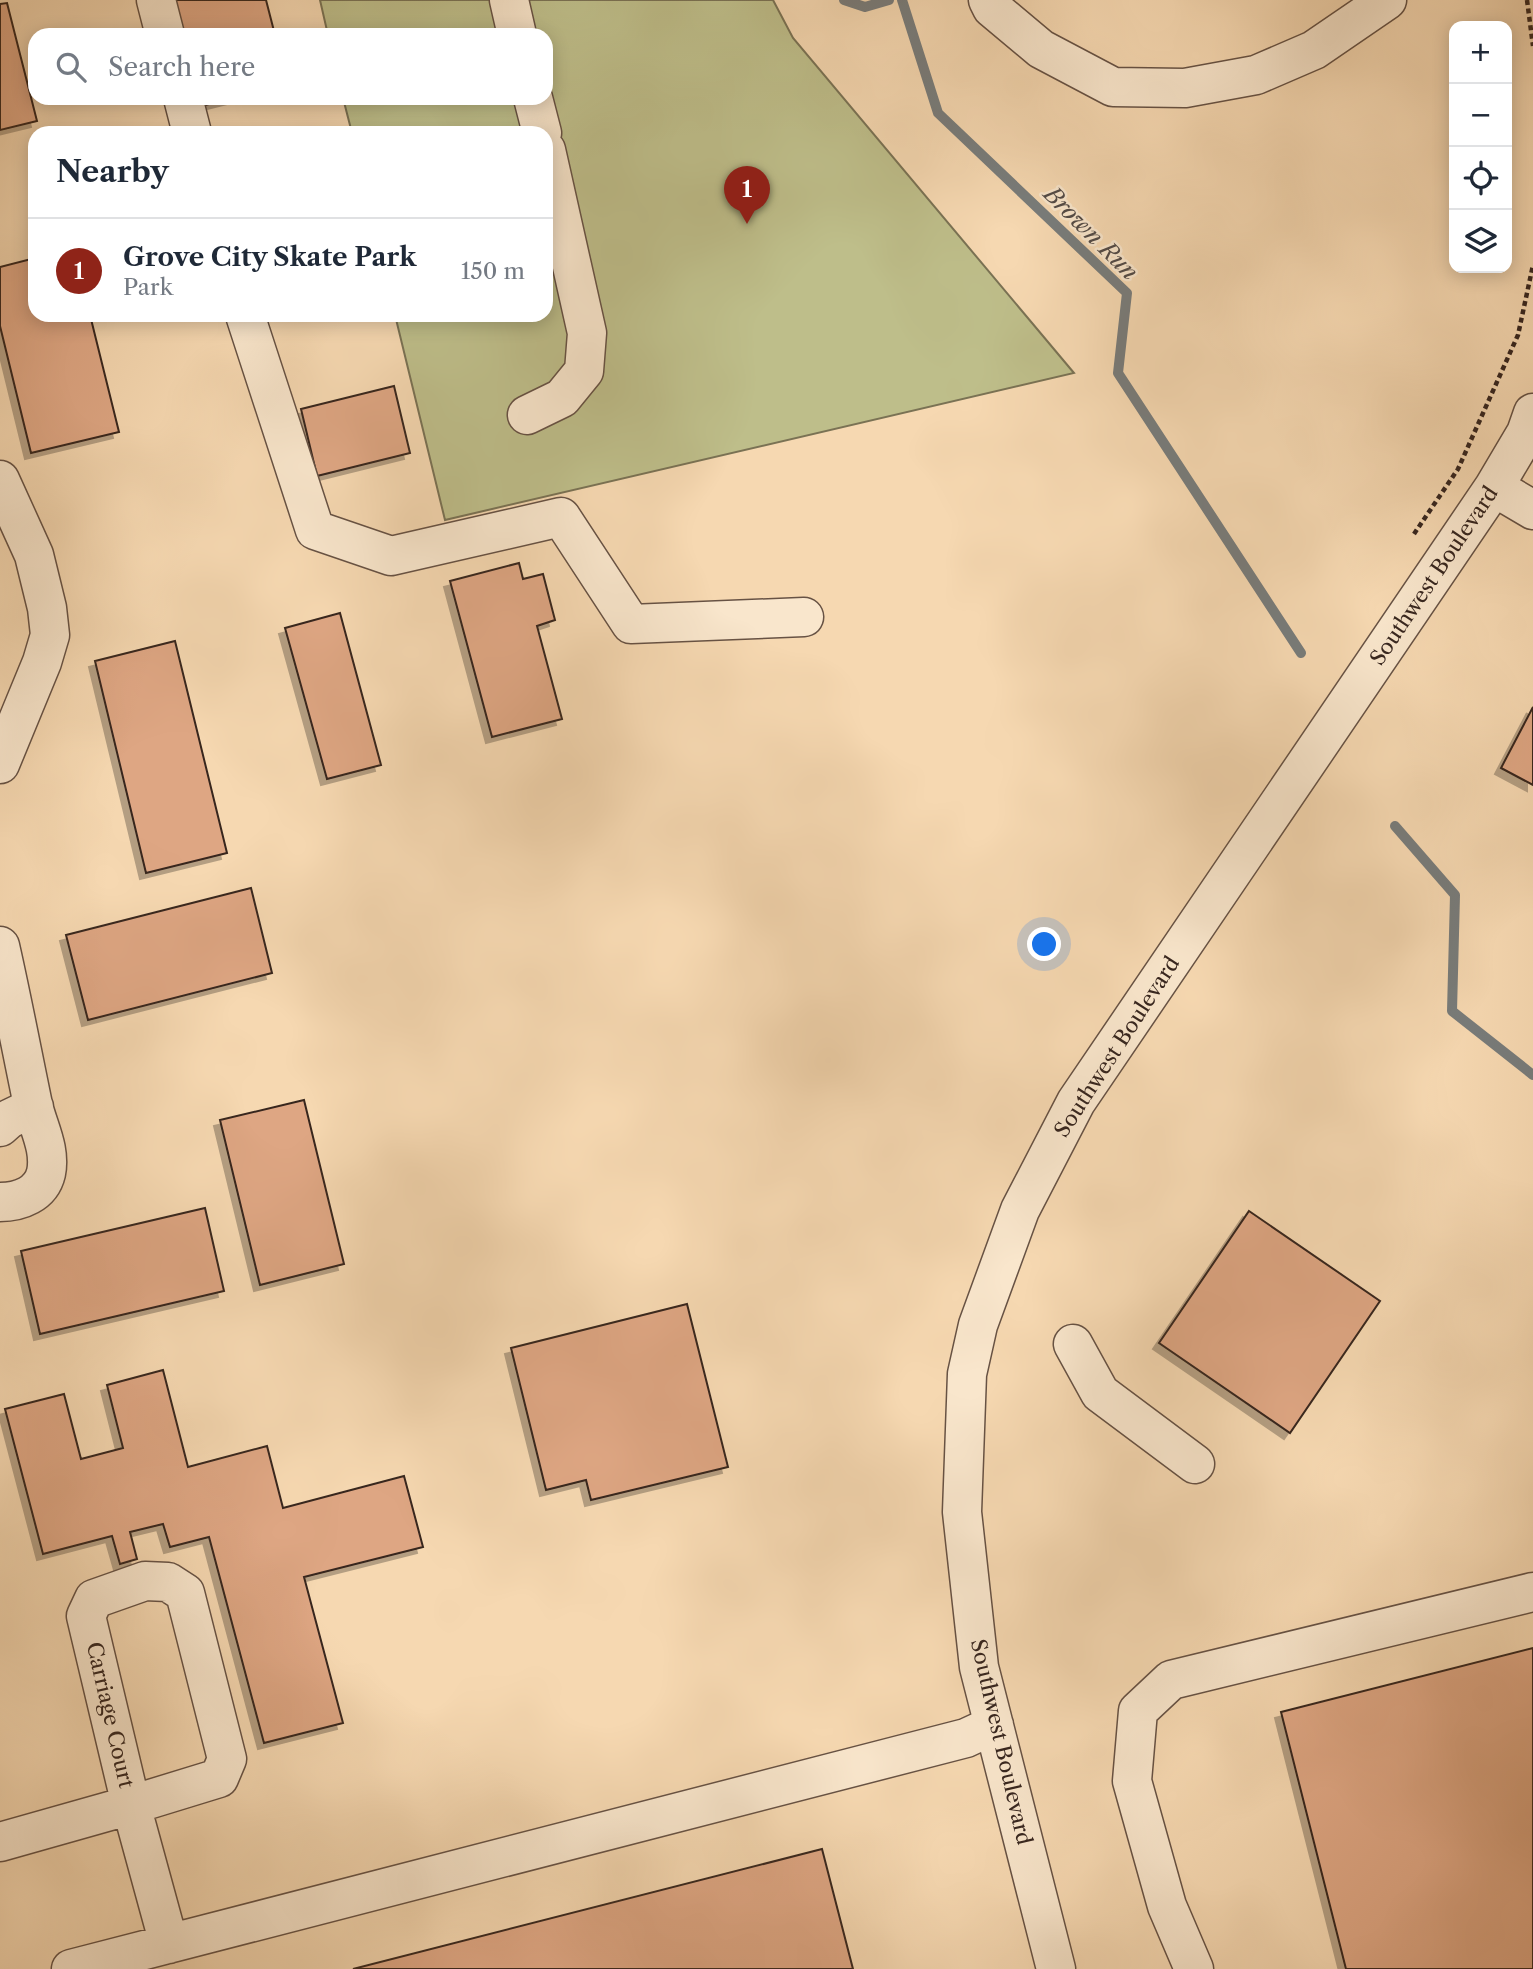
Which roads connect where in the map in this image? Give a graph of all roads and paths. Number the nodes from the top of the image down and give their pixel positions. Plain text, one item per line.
1 (156, 0) edge
2 (509, 0) edge
3 (988, 0) edge
4 (1387, 0) edge
5 (1527, 0) edge
6 (163, 28) edge
7 (515, 28) edge
8 (1533, 47) edge
9 (185, 105) edge
10 (535, 105) edge
11 (190, 126) edge
12 (540, 126) edge
13 (553, 181) edge
14 (1533, 265) edge
15 (247, 322) edge
16 (1533, 412) edge
17 (527, 415) dead end
18 (0, 480) edge
19 (1494, 487) junction
20 (1533, 510) edge
21 (1412, 537) dead end
22 (804, 617) dead end
23 (0, 764) edge
24 (0, 946) edge
25 (34, 1107) junction
26 (0, 1127) edge
27 (0, 1202) edge
28 (1073, 1344) dead end
29 (1195, 1464) dead end
30 (1533, 1592) edge
31 (994, 1725) junction
32 (131, 1805) junction
33 (0, 1842) edge
34 (169, 1944) junction
35 (71, 1969) edge
36 (1056, 1969) edge
37 (1194, 1969) edge

1 - 6 street
2 - 7 street
3 - 4 street
5 - 8 path
9 - 11 street
10 - 12 street
13 - 17 street
14 - 21 path
15 - 22 street
16 - 19 street, Southwest Boulevard
18 - 23 street
19 - 20 street
19 - 31 street, Southwest Boulevard
24 - 25 street
25 - 26 street
25 - 27 street
28 - 29 street
30 - 37 street
31 - 34 street
31 - 36 street, Southwest Boulevard
32 - 32 street, Carriage Court
32 - 33 street, Carriage Court
32 - 34 street
34 - 35 street

